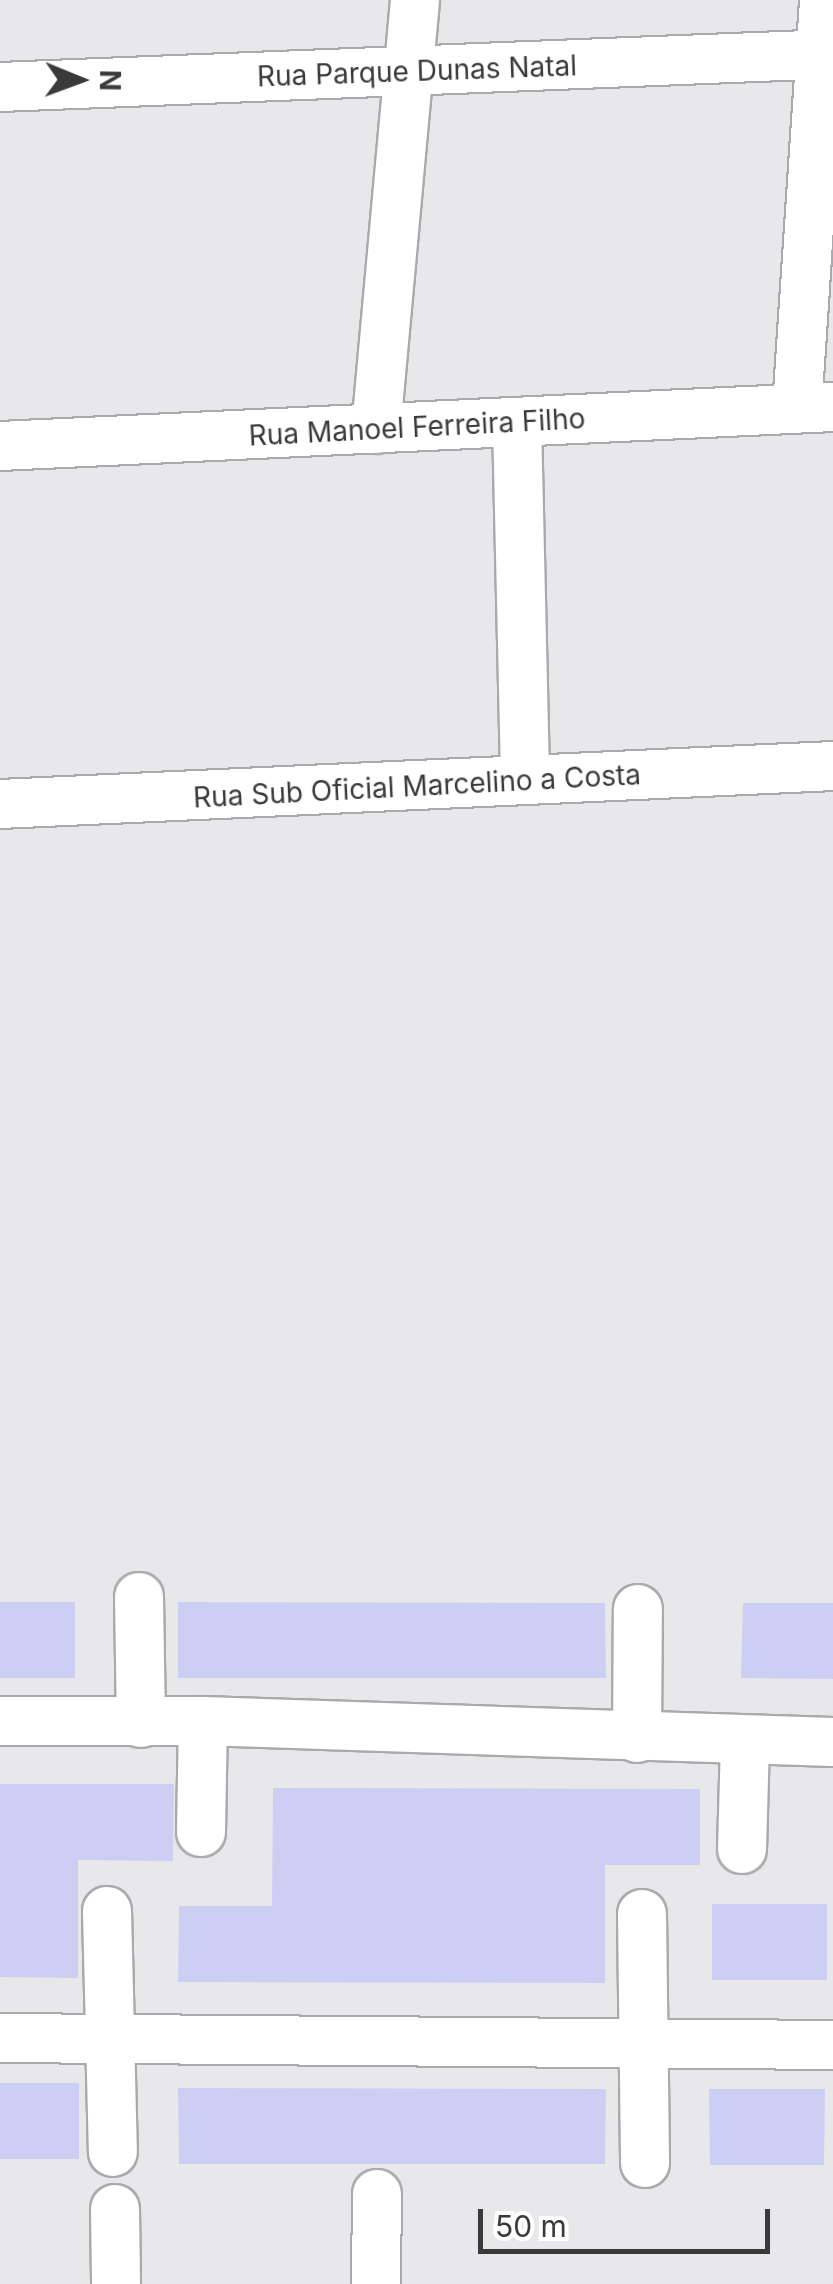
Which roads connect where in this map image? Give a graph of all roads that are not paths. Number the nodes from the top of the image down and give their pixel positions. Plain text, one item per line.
1 (415, 0) edge
2 (824, 0) edge
3 (826, 54) edge
4 (408, 72) junction
5 (0, 87) edge
6 (815, 408) edge
7 (517, 422) junction
8 (376, 429) junction
9 (0, 446) edge
10 (833, 766) edge
11 (525, 780) junction
12 (0, 804) edge
13 (139, 1597) dead end
14 (638, 1609) dead end
15 (203, 1721) junction
16 (0, 1722) edge
17 (141, 1722) junction
18 (637, 1738) junction
19 (745, 1740) junction
20 (833, 1742) edge
21 (202, 1832) dead end
22 (742, 1849) dead end
23 (107, 1911) dead end
24 (642, 1914) dead end
25 (0, 2038) edge
26 (107, 2038) junction
27 (642, 2044) junction
28 (833, 2046) edge
29 (114, 2152) dead end
30 (646, 2163) dead end
31 (377, 2194) dead end
32 (115, 2209) dead end
33 (116, 2284) edge
34 (376, 2284) edge

1 - 4 street
2 - 3 street
3 - 4 street, Rua Parque Dunas Natal
3 - 6 street
4 - 5 street, Rua Parque Dunas Natal
4 - 8 street
6 - 7 street, Rua Manoel Ferreira Filho
7 - 8 street, Rua Manoel Ferreira Filho
7 - 11 street
8 - 9 street, Rua Manoel Ferreira Filho
10 - 11 street, Rua Sub Oficial Marcelino a Costa
11 - 12 street, Rua Sub Oficial Marcelino a Costa
13 - 17 street
14 - 18 street
15 - 17 street
15 - 18 street
15 - 21 street
16 - 17 street
18 - 19 street
19 - 20 street
19 - 22 street
23 - 26 street
24 - 27 street
25 - 26 street
26 - 27 street
26 - 29 street
27 - 28 street
27 - 30 street
31 - 34 street
32 - 33 street

